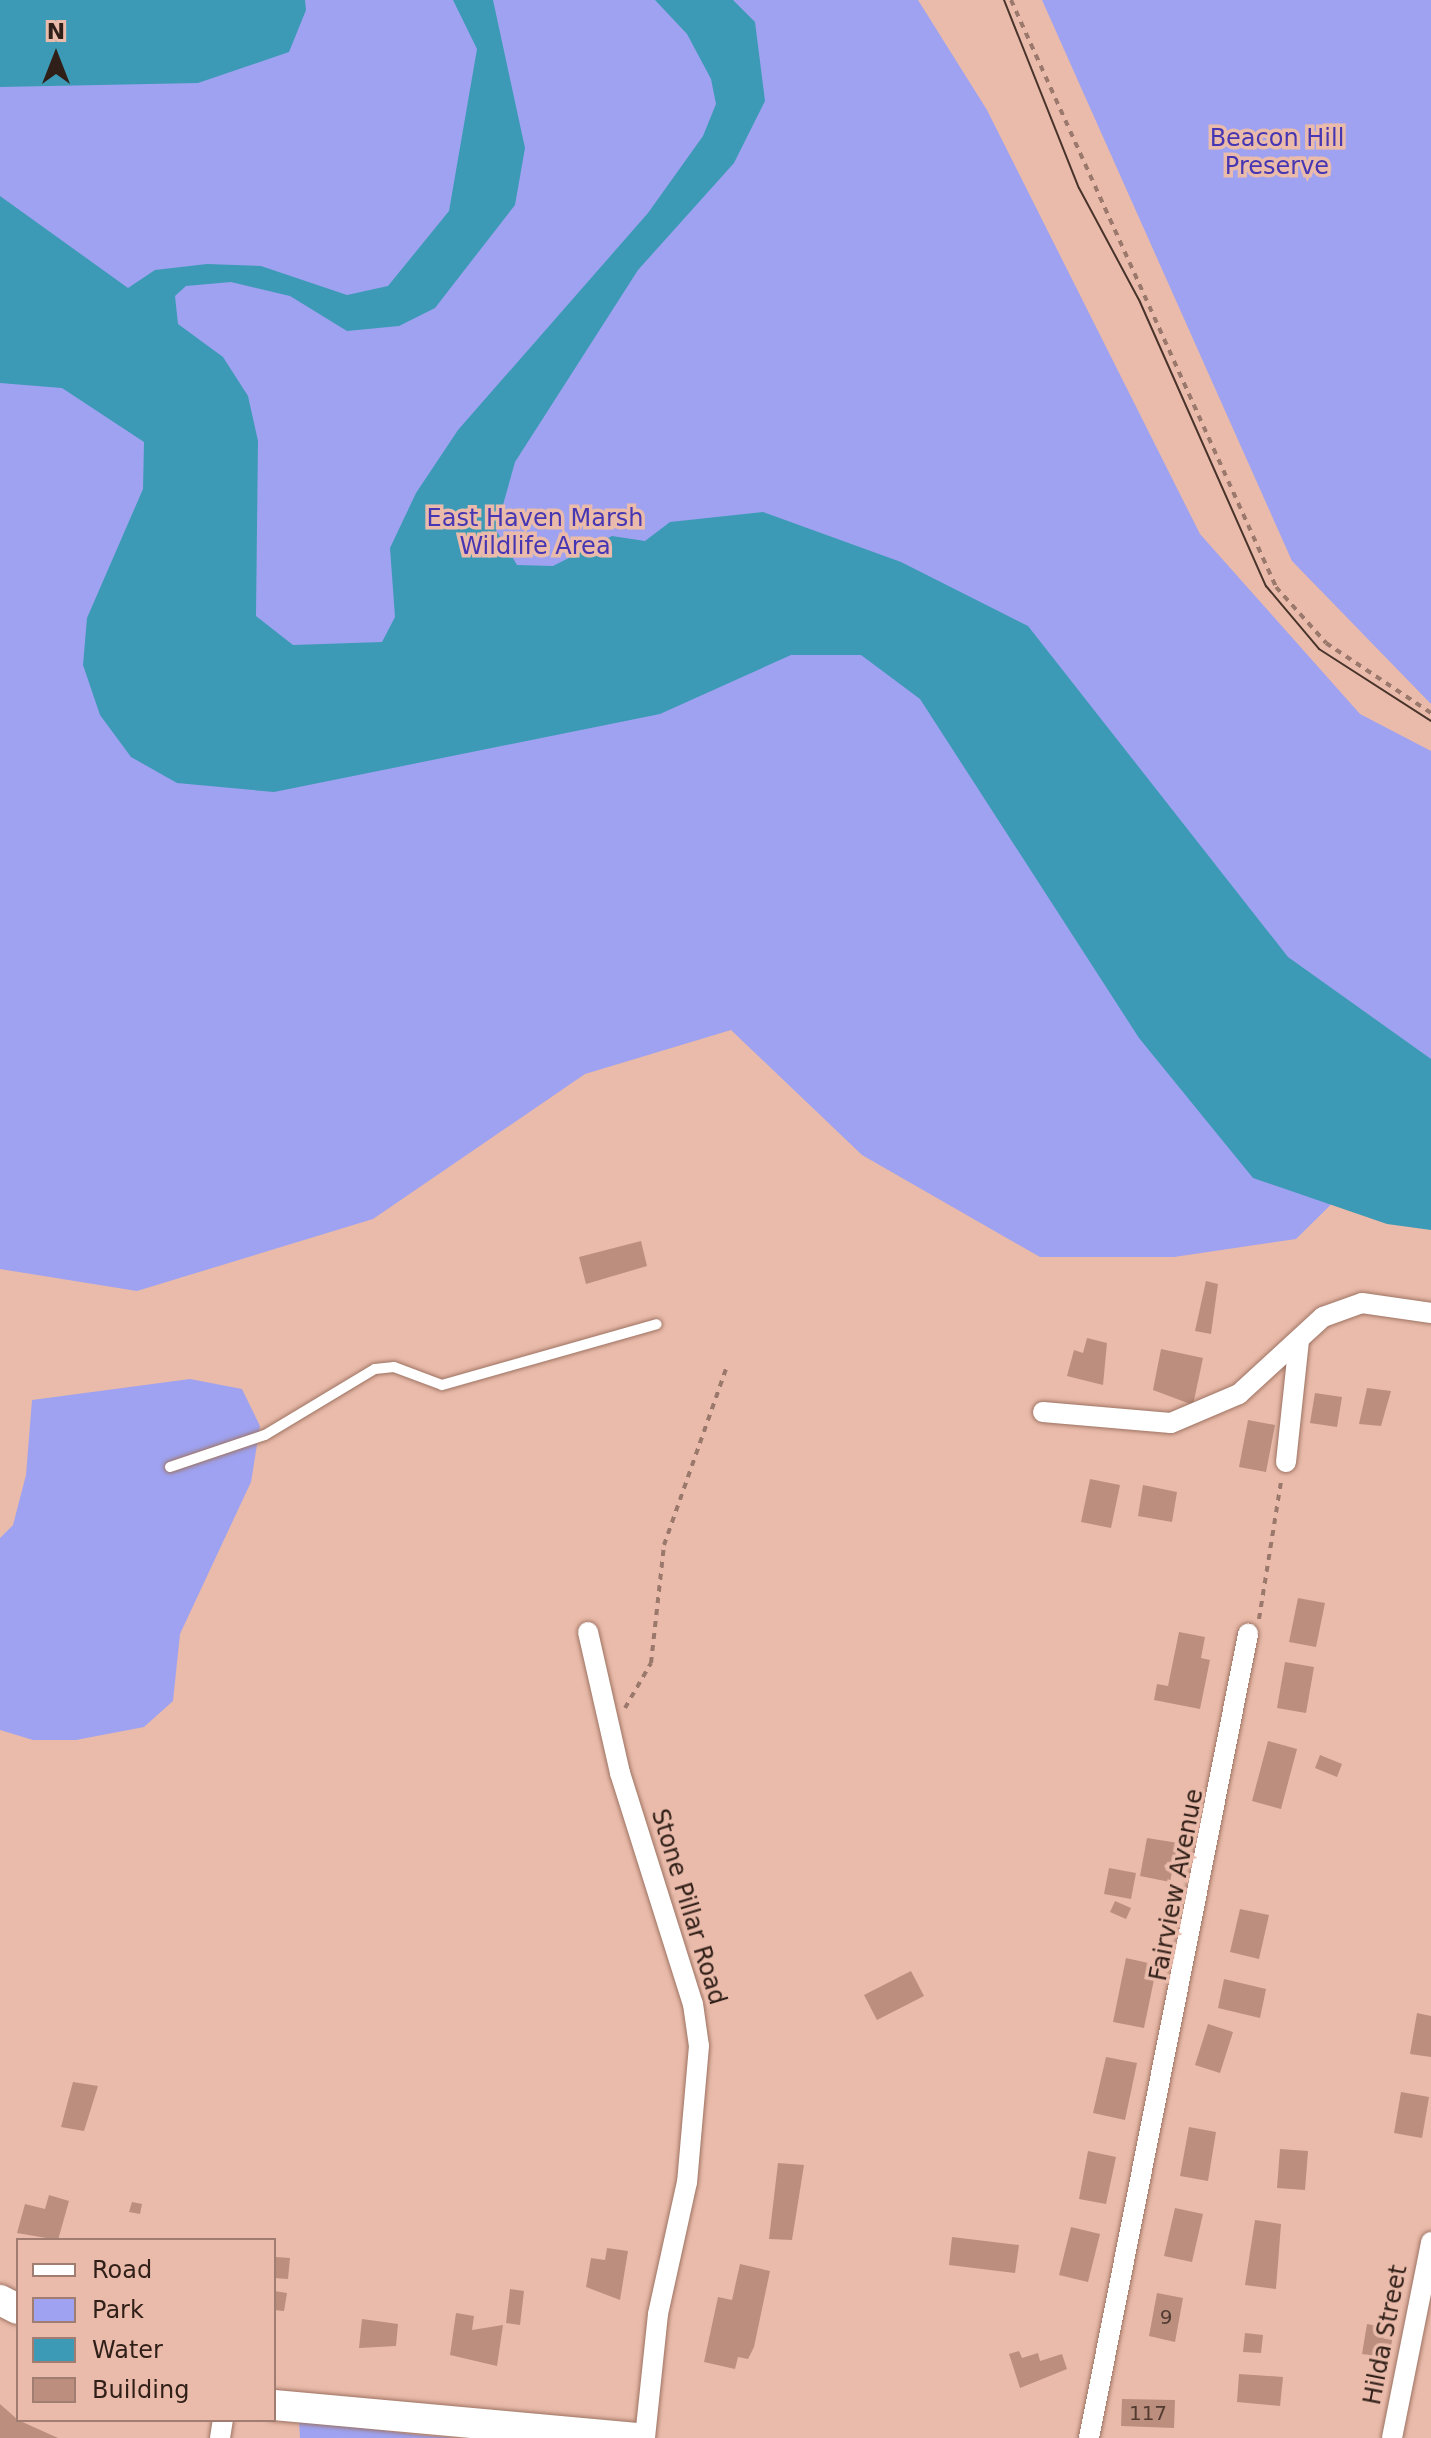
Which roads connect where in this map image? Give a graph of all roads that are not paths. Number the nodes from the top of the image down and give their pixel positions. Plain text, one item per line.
1 (1431, 1313) edge
2 (657, 1324) dead end
3 (1299, 1341) junction
4 (1043, 1412) dead end
5 (1286, 1462) road end
6 (170, 1467) dead end
7 (588, 1632) dead end
8 (1248, 1634) road end
9 (1431, 2242) edge
10 (276, 2405) edge
11 (642, 2438) edge
12 (1089, 2438) edge
13 (1392, 2438) edge

1 - 3 street
2 - 6 lane
3 - 4 street
3 - 5 street
7 - 11 street, Stone Pillar Road
8 - 12 street, Fairview Avenue
9 - 13 street, Hilda Street
10 - 11 main road

